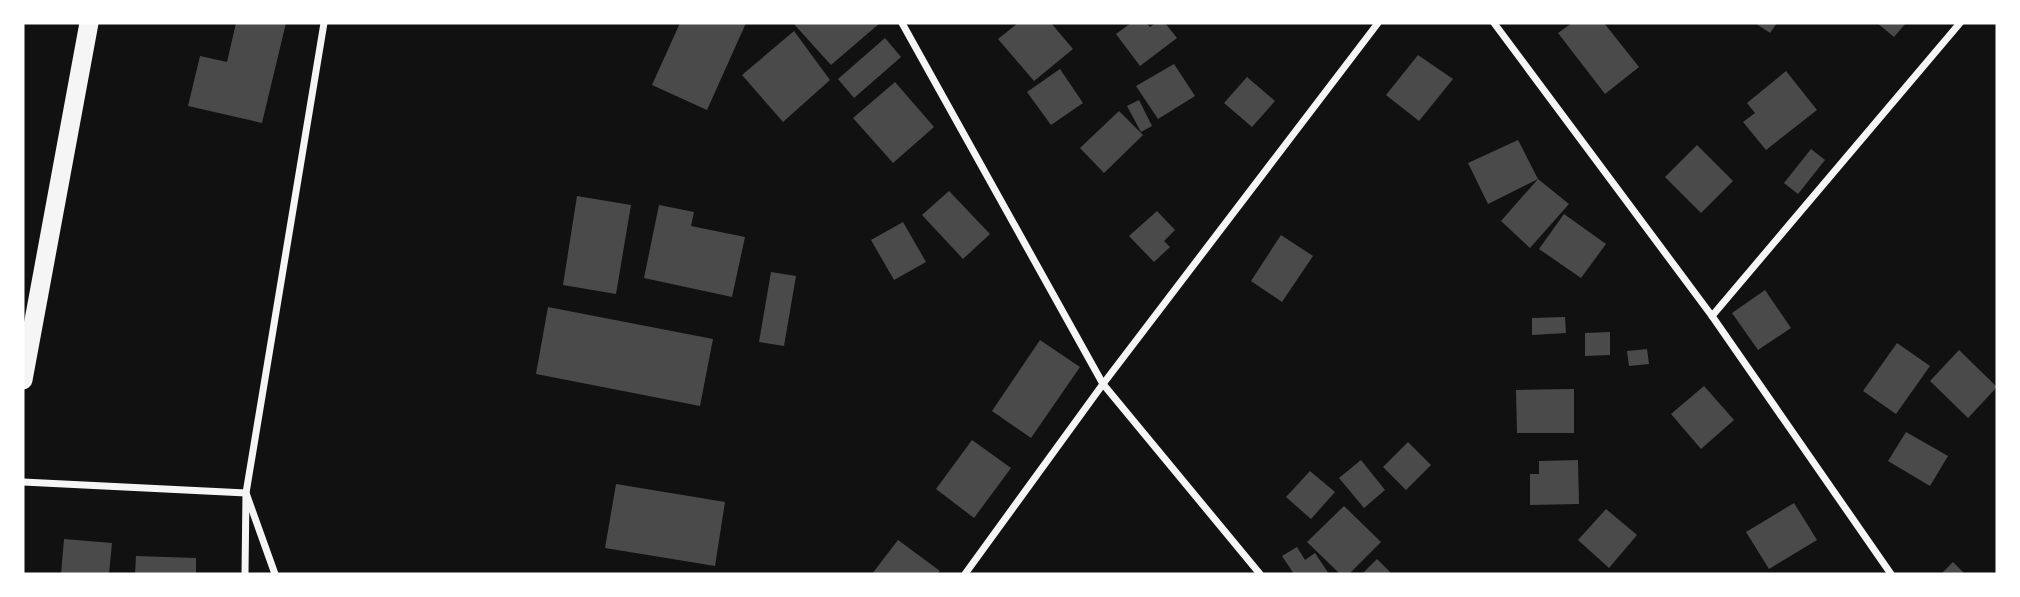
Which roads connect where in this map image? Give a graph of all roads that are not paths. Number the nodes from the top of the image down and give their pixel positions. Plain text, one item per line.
1 (89, 23) edge
2 (324, 23) edge
3 (902, 23) edge
4 (1378, 23) edge
5 (1494, 23) edge
6 (1960, 23) edge
7 (1712, 316) junction
8 (23, 380) edge
9 (1103, 384) junction
10 (23, 482) edge
11 (246, 493) junction
12 (246, 574) edge
13 (275, 574) edge
14 (965, 574) edge
15 (1260, 574) edge
16 (1891, 574) edge

1 - 8 highway
2 - 11 street
3 - 9 street
4 - 9 street
5 - 7 street
6 - 7 street
7 - 16 street
9 - 14 street
9 - 15 street
10 - 11 street
11 - 12 street
11 - 13 street

